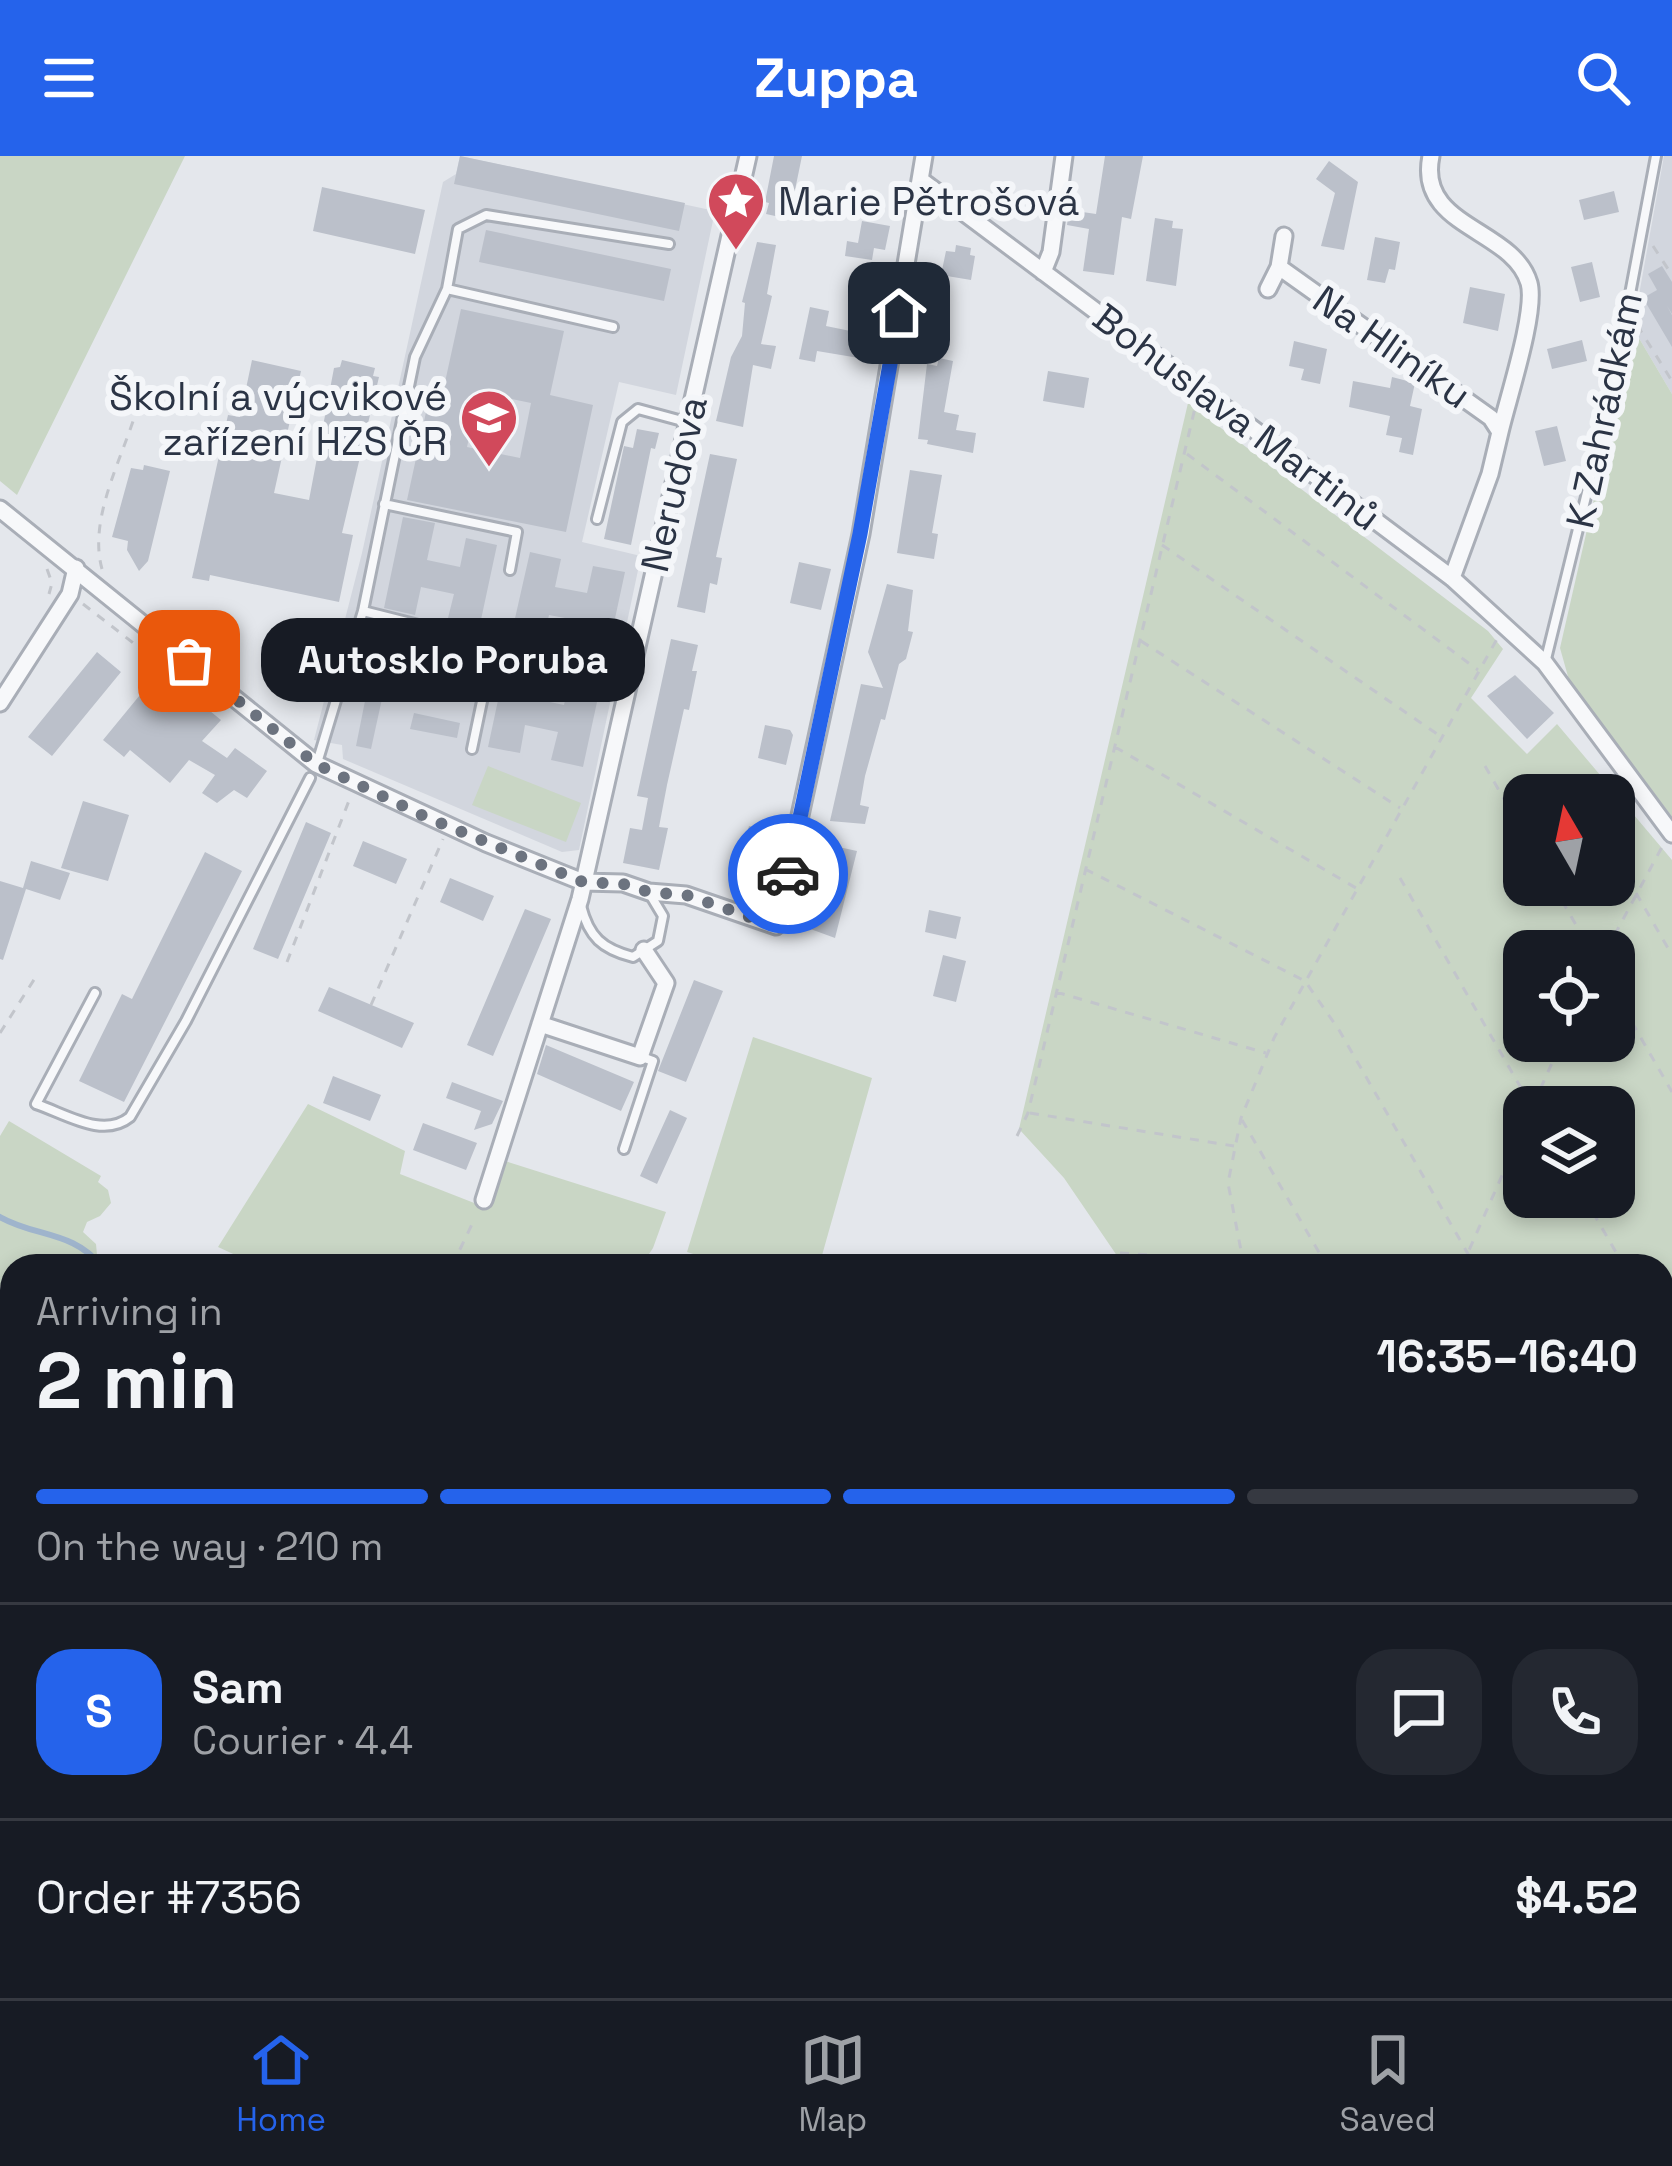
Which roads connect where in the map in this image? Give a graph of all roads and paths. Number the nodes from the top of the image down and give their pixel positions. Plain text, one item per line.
1 (748, 156) edge
2 (924, 156) edge
3 (1064, 156) edge
4 (1431, 156) edge
5 (1656, 156) edge
6 (922, 181) junction
7 (1642, 229) junction
8 (1284, 236) dead end
9 (669, 244) dead end
10 (1279, 267) junction
11 (1043, 272) junction
12 (1672, 275) edge
13 (447, 289) junction
14 (1268, 289) dead end
15 (1627, 309) junction
16 (614, 327) dead end
17 (1672, 381) edge
18 (140, 398) dead end
19 (1195, 408) dead end
20 (688, 422) junction
21 (1500, 432) junction
22 (1185, 452) junction
23 (384, 504) junction
24 (0, 509) edge
25 (597, 519) dead end
26 (1162, 545) junction
27 (43, 563) dead end
28 (76, 568) junction
29 (510, 570) dead end
30 (103, 571) dead end
31 (1452, 578) junction
32 (49, 598) dead end
33 (363, 611) junction
34 (1139, 640) junction
35 (1496, 640) dead end
36 (1545, 663) junction
37 (1479, 671) junction
38 (6, 681) edge
39 (0, 703) edge
40 (1442, 737) junction
41 (1114, 747) junction
42 (472, 749) dead end
43 (1485, 766) dead end
44 (313, 771) junction
45 (351, 796) dead end
46 (1503, 797) edge
47 (1401, 809) junction
48 (1672, 834) edge
49 (443, 838) dead end
50 (1661, 849) dead end
51 (1085, 868) junction
52 (1400, 878) dead end
53 (1357, 888) junction
54 (581, 890) junction
55 (649, 892) junction
56 (1636, 892) junction
57 (1617, 930) edge
58 (644, 950) junction
59 (1672, 955) edge
60 (286, 962) dead end
61 (37, 975) dead end
62 (1306, 981) junction
63 (1056, 992) junction
64 (95, 993) dead end
65 (371, 1005) dead end
66 (540, 1024) junction
67 (1635, 1028) edge
68 (0, 1034) edge
69 (1268, 1053) junction
70 (640, 1057) junction
71 (1520, 1086) edge
72 (1672, 1092) edge
73 (1028, 1113) junction
74 (1241, 1118) junction
75 (1017, 1136) dead end
76 (1235, 1147) junction
77 (623, 1149) dead end
78 (1503, 1174) edge
79 (484, 1200) joint
80 (1596, 1218) edge
81 (1120, 1253) dead end
82 (458, 1254) edge
83 (1132, 1254) edge
84 (1241, 1254) edge
85 (1320, 1254) edge
86 (1468, 1254) joint
87 (1617, 1254) edge

1 - 20 street, Nerudova
2 - 6 street
3 - 11 street
4 - 21 street, Na Hliníku
5 - 7 lane, K Zahrádkám
6 - 11 street, Bohuslava Martinů
6 - 55 street
7 - 12 path
7 - 15 lane, K Zahrádkám
8 - 10 street
9 - 13 lane
10 - 14 street
10 - 21 street, Na Hliníku
11 - 31 street, Bohuslava Martinů
13 - 16 lane
13 - 23 lane
15 - 17 path
15 - 36 lane, K Zahrádkám
18 - 30 path
19 - 22 path
20 - 25 lane
20 - 54 street, Nerudova
21 - 31 street, Na Hliníku
22 - 26 path
22 - 37 path
23 - 29 lane
23 - 33 lane
24 - 28 street
26 - 34 path
26 - 40 path
27 - 32 path
28 - 38 street
28 - 44 street
31 - 36 street, Bohuslava Martinů
33 - 42 lane
33 - 44 lane
34 - 41 path
34 - 47 path
35 - 37 path
36 - 48 street, Bohuslava Martinů
37 - 40 path
38 - 39 street
40 - 47 path
41 - 51 path
41 - 53 path
43 - 46 path
44 - 54 street
44 - 64 lane
45 - 60 path
47 - 53 path
49 - 65 path
50 - 56 path
51 - 62 path
51 - 63 path
52 - 71 path
53 - 62 path
54 - 55 street
54 - 58 lane
54 - 66 street, Nerudova
55 - 58 lane
56 - 57 path
56 - 59 path
58 - 70 street
61 - 68 path
62 - 69 path
62 - 86 path
63 - 69 path
63 - 73 path
66 - 70 street
66 - 79 street, Nerudova
67 - 72 path
69 - 74 path
70 - 77 lane
73 - 75 path
73 - 76 path
74 - 76 path
74 - 85 path
76 - 84 path
78 - 86 path
79 - 82 path
80 - 87 path
81 - 83 path

